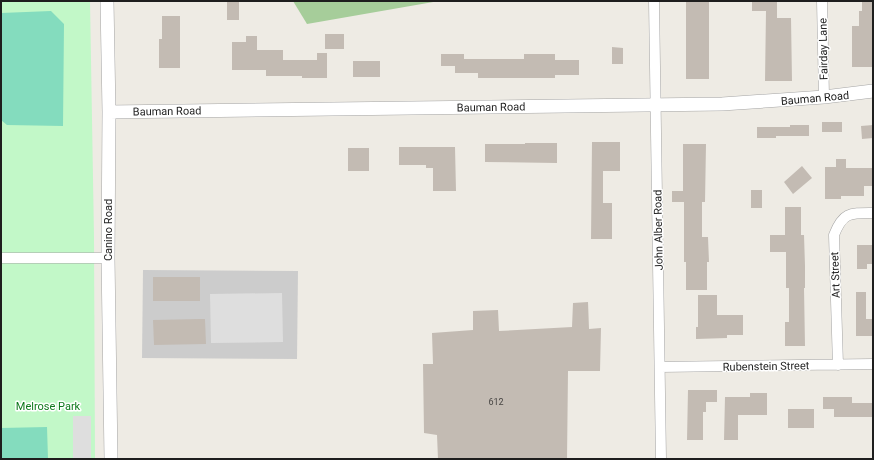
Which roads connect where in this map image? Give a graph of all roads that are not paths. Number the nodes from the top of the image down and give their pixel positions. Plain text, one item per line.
1 (107, 1) edge
2 (654, 1) edge
3 (822, 1) edge
4 (873, 91) edge
5 (824, 97) junction
6 (656, 105) junction
7 (109, 112) junction
8 (873, 213) edge
9 (1, 258) edge
10 (108, 258) junction
11 (873, 364) edge
12 (838, 365) junction
13 (660, 367) junction
14 (111, 459) edge
15 (661, 459) edge

1 - 7 street, Canino Road
2 - 6 street, John Alber Road
3 - 5 street, Fairday Lane
4 - 5 street, Bauman Road
5 - 6 street, Bauman Road
6 - 7 street, Bauman Road
6 - 13 street, John Alber Road
7 - 10 street, Canino Road
8 - 12 street, Art Street
9 - 10 street
10 - 14 street, Canino Road
11 - 12 street, Rubenstein Street
12 - 13 street, Rubenstein Street
13 - 15 street, John Alber Road

